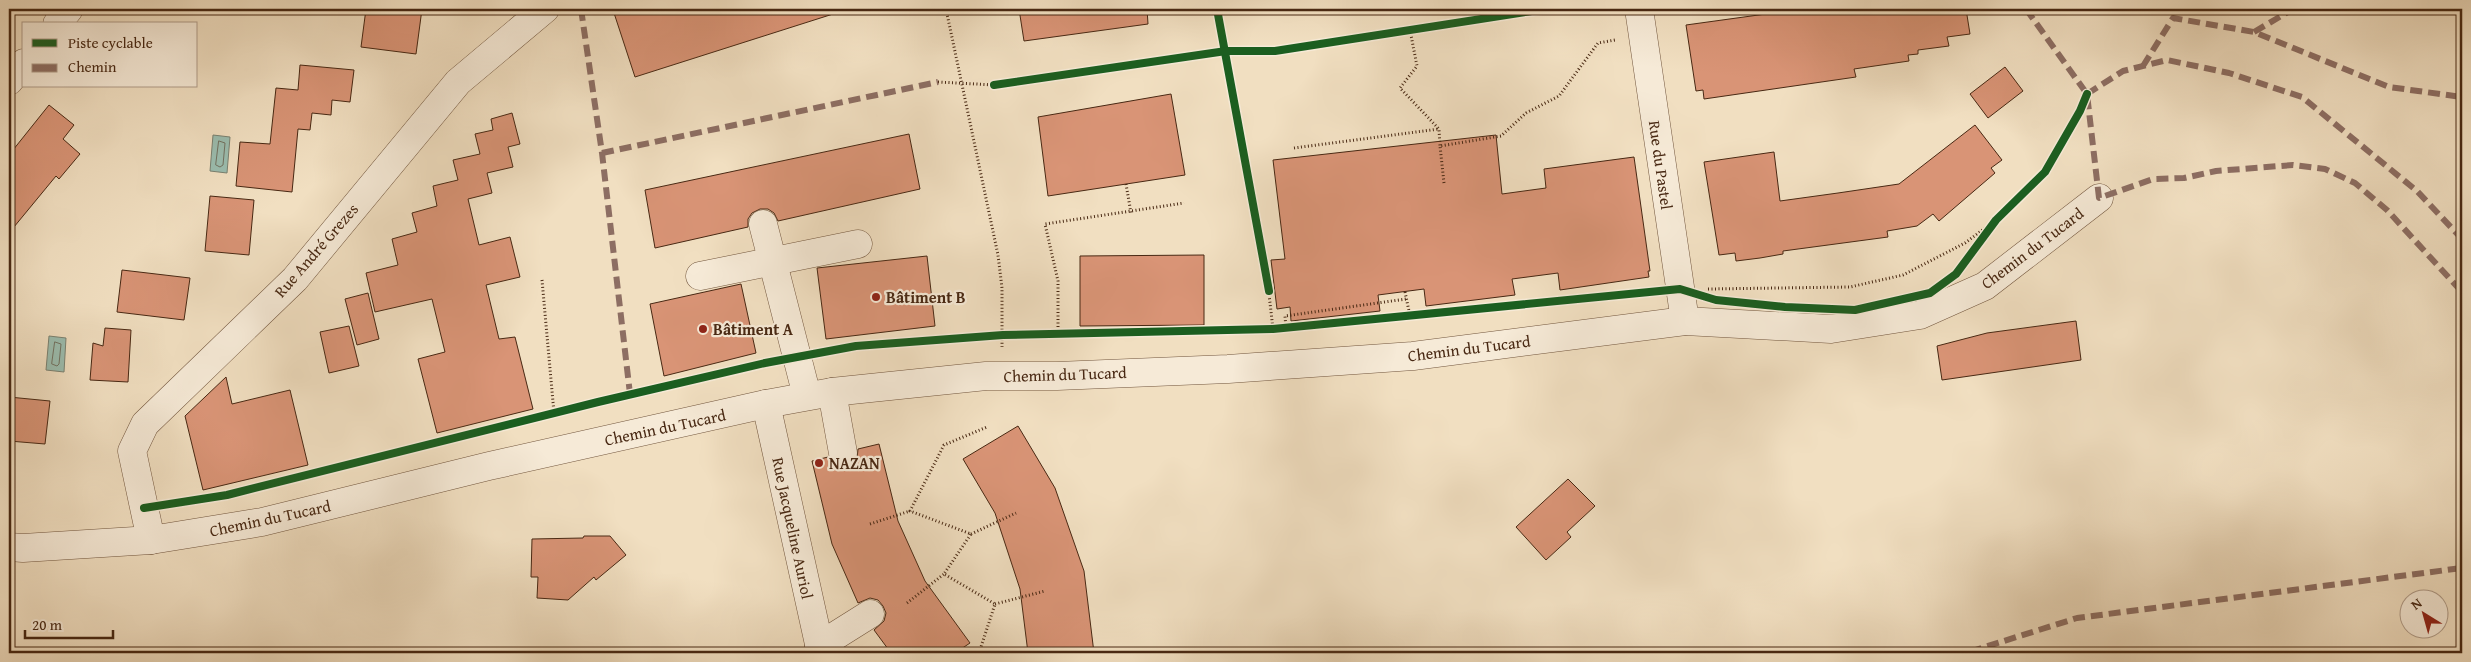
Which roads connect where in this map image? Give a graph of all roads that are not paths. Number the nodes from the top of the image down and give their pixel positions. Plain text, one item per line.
1 (70, 9) edge
2 (545, 9) edge
3 (1639, 9) edge
4 (59, 22) edge
5 (22, 65) edge
6 (9, 81) edge
7 (2099, 198) dead end
8 (762, 224) dead end
9 (858, 244) dead end
10 (771, 261) junction
11 (700, 276) dead end
12 (1685, 321) junction
13 (819, 394) junction
14 (766, 404) junction
15 (843, 453) dead end
16 (151, 540) junction
17 (9, 547) edge
18 (870, 614) dead end
19 (820, 650) edge

1 - 4 street
2 - 16 street, Rue André Grezes
3 - 12 street, Rue du Pastel
5 - 6 street
7 - 12 street, Chemin du Tucard
8 - 10 street
9 - 10 street
10 - 11 street
10 - 13 street
12 - 13 street, Chemin du Tucard
13 - 14 street, Chemin du Tucard
13 - 15 street
14 - 16 street, Chemin du Tucard
14 - 19 street, Rue Jacqueline Auriol
16 - 17 street, Chemin du Tucard
18 - 19 street

